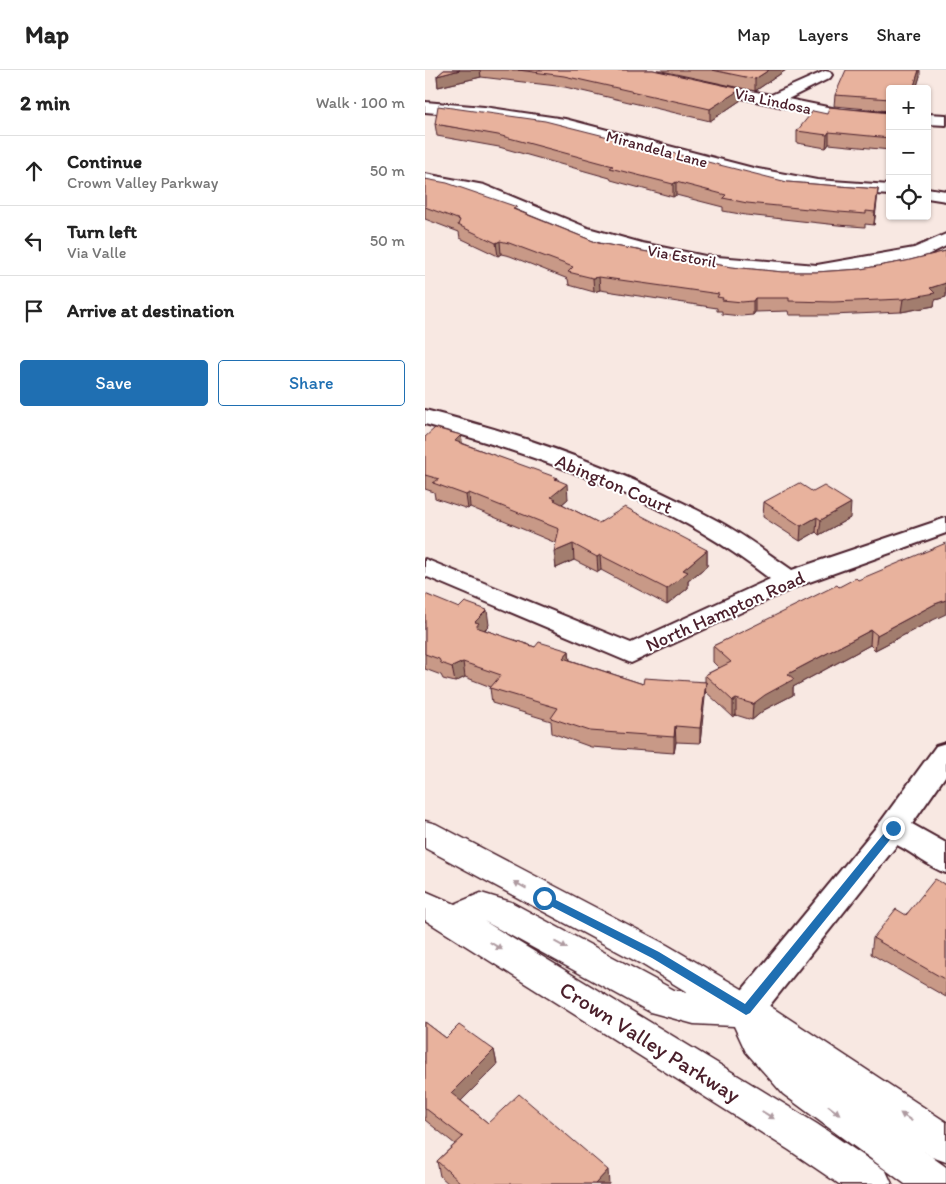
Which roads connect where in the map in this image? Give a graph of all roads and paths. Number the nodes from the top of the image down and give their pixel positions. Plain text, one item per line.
1 (825, 74) dead end
2 (687, 82) edge
3 (772, 101) junction
4 (425, 107) edge
5 (886, 118) edge
6 (931, 119) edge
7 (946, 120) edge
8 (425, 179) edge
9 (886, 190) edge
10 (931, 194) edge
11 (946, 196) edge
12 (946, 240) edge
13 (425, 417) edge
14 (946, 525) edge
15 (425, 567) edge
16 (789, 580) junction
17 (946, 753) edge
18 (893, 828) junction
19 (425, 833) edge
20 (946, 861) edge
21 (440, 912) edge
22 (746, 1010) junction
23 (946, 1144) edge
24 (872, 1184) edge
25 (937, 1184) edge

1 - 3 street
2 - 3 street, Via Lindosa
3 - 5 street, Via Lindosa
4 - 9 street, Mirandela Lane
6 - 7 street
8 - 12 street, Via Estoril
10 - 11 street
13 - 16 street, Abington Court
14 - 16 street, North Hampton Road
15 - 16 street, North Hampton Road
17 - 18 street
18 - 20 street
18 - 22 street
22 -> 19 main road
21 -> 22 main road
21 -> 24 main road, Crown Valley Parkway
23 -> 22 main road
22 -> 25 main road

